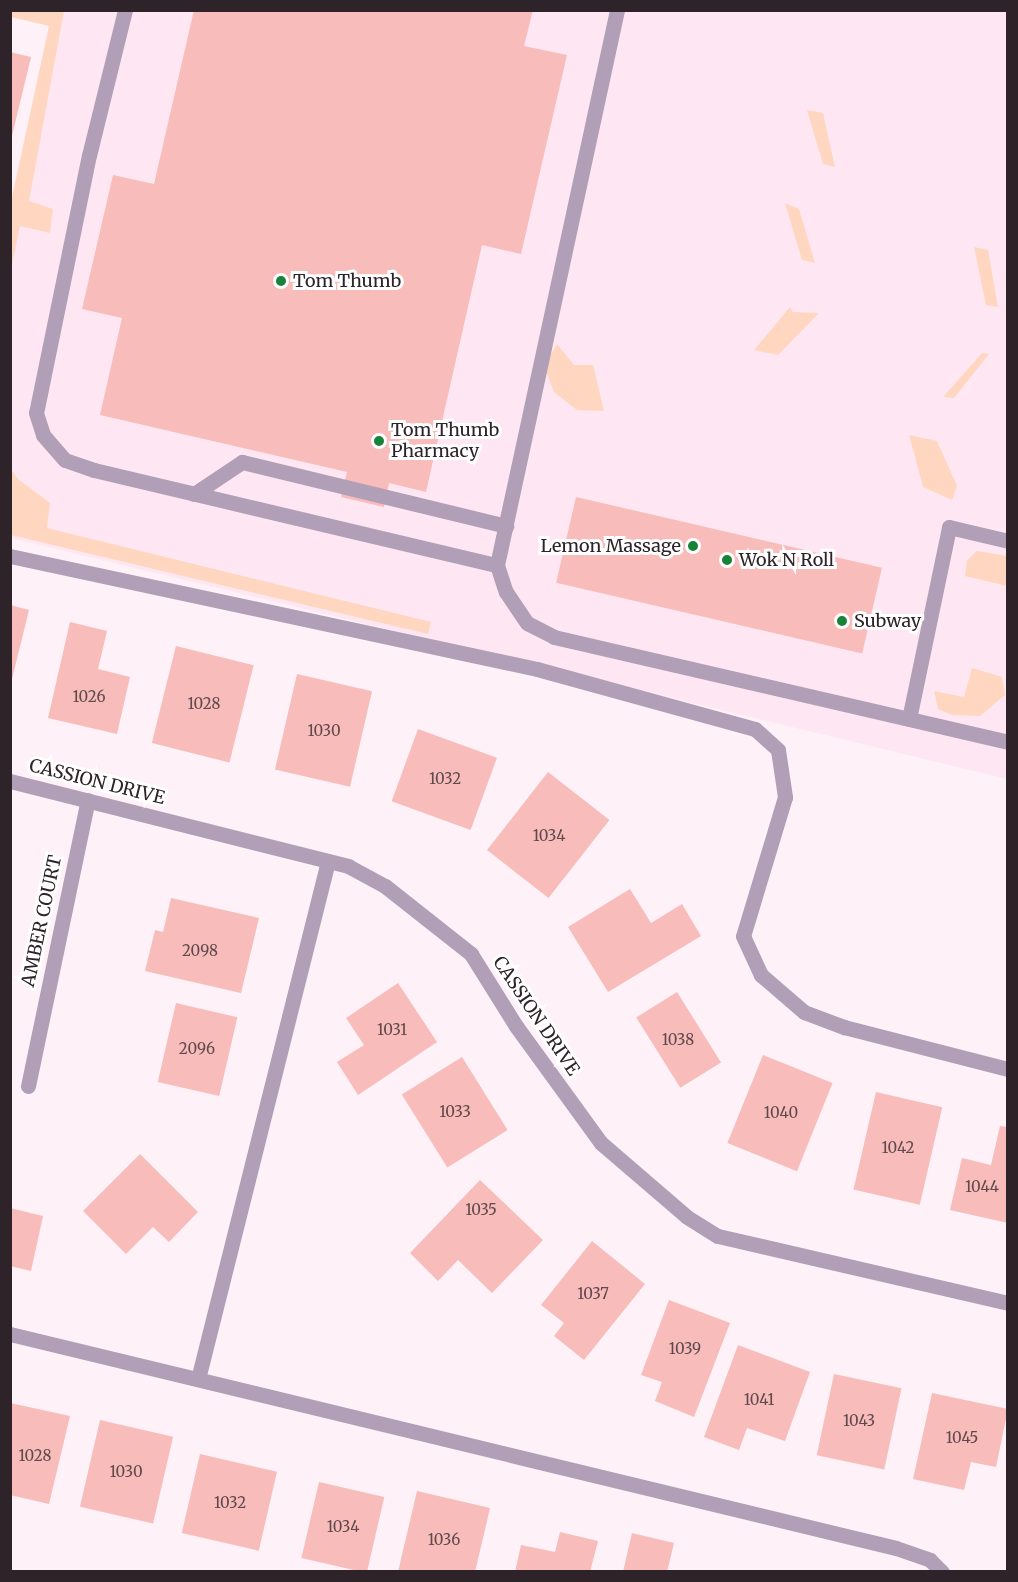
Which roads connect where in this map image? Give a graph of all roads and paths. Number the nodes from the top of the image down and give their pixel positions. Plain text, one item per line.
1 (125, 10) edge
2 (617, 10) edge
3 (194, 494) junction
4 (506, 526) junction
5 (1008, 541) edge
6 (10, 556) edge
7 (497, 565) junction
8 (909, 719) junction
9 (1008, 742) edge
10 (10, 781) edge
11 (88, 800) junction
12 (328, 861) junction
13 (1008, 1069) edge
14 (28, 1086) dead end
15 (1008, 1303) edge
16 (10, 1334) edge
17 (198, 1379) junction
18 (942, 1572) edge

1 - 3 street
2 - 4 street
3 - 4 street
3 - 7 street
4 - 7 street
5 - 8 street
6 - 13 street
7 - 8 street
8 - 9 street
10 - 11 street, CASSION DRIVE
11 - 12 street, CASSION DRIVE
11 - 14 street, AMBER COURT
12 - 15 street, CASSION DRIVE
12 - 17 street
16 - 17 street
17 - 18 street

